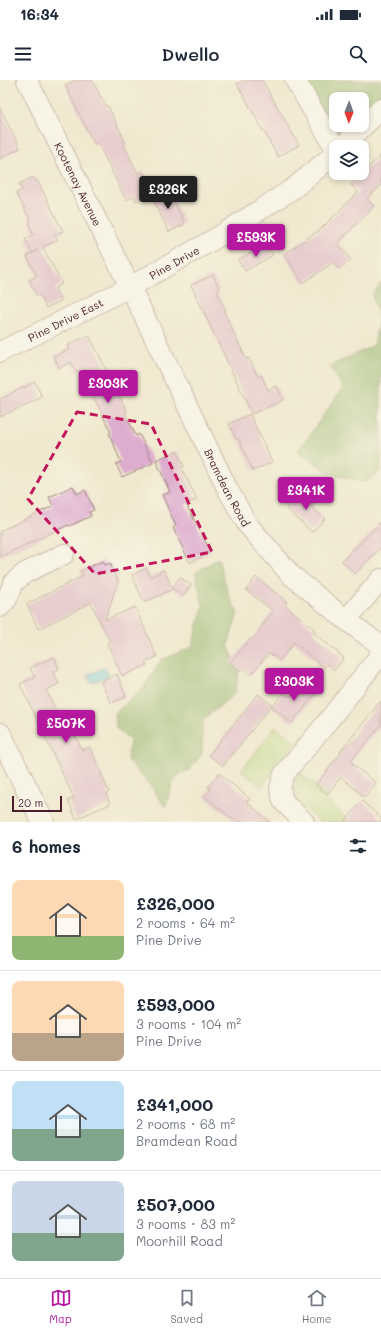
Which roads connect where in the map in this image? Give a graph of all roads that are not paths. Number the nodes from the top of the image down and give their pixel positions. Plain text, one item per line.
1 (27, 80) edge
2 (295, 80) edge
3 (381, 109) edge
4 (331, 140) edge
5 (349, 140) edge
6 (329, 159) edge
7 (130, 287) junction
8 (0, 352) edge
9 (64, 554) dead end
10 (381, 579) edge
11 (0, 607) edge
12 (346, 620) junction
13 (381, 646) edge
14 (381, 654) edge
15 (0, 734) edge
16 (43, 822) edge
17 (304, 822) edge

1 - 7 street, Kootenay Avenue
2 - 4 street
3 - 5 street
6 - 7 street, Pine Drive
7 - 8 street, Pine Drive East
7 - 12 street, Bramdean Road
9 - 11 street
10 - 12 street
12 - 13 street, Bramdean Road
14 - 17 street
15 - 16 main road

